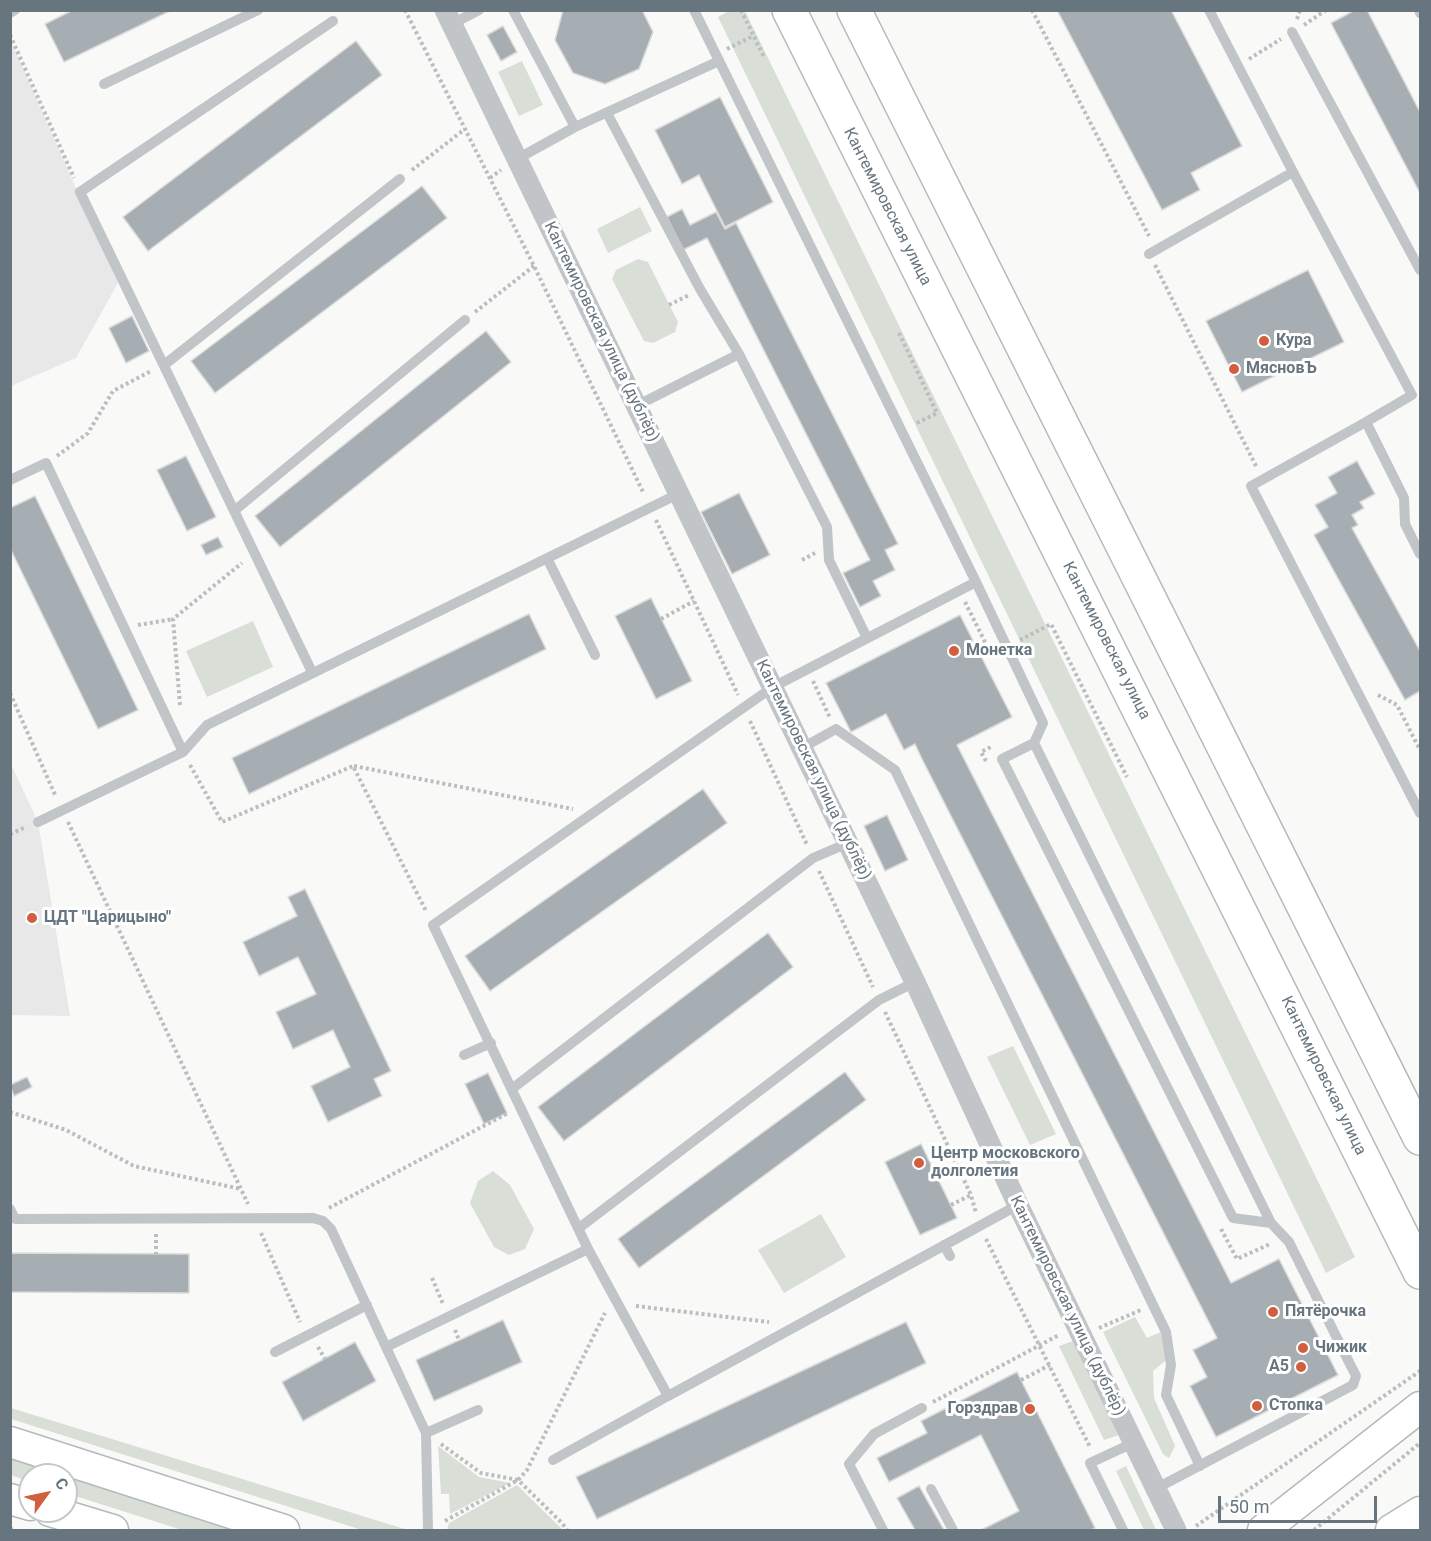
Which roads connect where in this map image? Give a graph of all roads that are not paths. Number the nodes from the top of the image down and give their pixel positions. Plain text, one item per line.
1 (15, 10) edge
2 (258, 10) edge
3 (479, 10) edge
4 (513, 10) edge
5 (694, 10) edge
6 (789, 10) edge
7 (854, 10) edge
8 (1209, 10) edge
9 (10, 13) edge
10 (449, 17) edge
11 (333, 21) dead end
12 (1292, 32) road end
13 (717, 58) junction
14 (104, 84) dead end
15 (607, 113) junction
16 (575, 127) junction
17 (517, 159) junction
18 (1293, 172) junction
19 (400, 179) road end
20 (1153, 252) road end
21 (1420, 270) edge
22 (465, 320) road end
23 (739, 354) junction
24 (164, 365) junction
25 (636, 406) junction
26 (1366, 422) junction
27 (10, 480) edge
28 (678, 494) junction
29 (234, 511) junction
30 (1420, 554) edge
31 (547, 558) junction
32 (976, 582) junction
33 (867, 638) junction
34 (595, 655) dead end
35 (312, 672) junction
36 (773, 687) junction
37 (1034, 743) junction
38 (802, 747) junction
39 (183, 752) junction
40 (1420, 813) edge
41 (38, 822) dead end
42 (848, 843) junction
43 (915, 982) junction
44 (491, 1042) junction
45 (464, 1055) dead end
46 (513, 1088) junction
47 (1420, 1138) edge
48 (1018, 1205) junction
49 (12, 1215) edge
50 (1271, 1224) junction
51 (579, 1228) junction
52 (944, 1245) junction
53 (588, 1249) junction
54 (950, 1257) dead end
55 (1420, 1272) edge
56 (367, 1305) junction
57 (386, 1347) junction
58 (276, 1352) dead end
59 (668, 1396) junction
60 (1413, 1400) edge
61 (922, 1408) road end
62 (478, 1410) dead end
63 (426, 1433) junction
64 (10, 1442) edge
65 (1133, 1443) junction
66 (553, 1460) dead end
67 (1200, 1466) junction
68 (932, 1489) dead end
69 (1155, 1489) junction
70 (1420, 1512) edge
71 (78, 1519) edge
72 (113, 1530) edge
73 (284, 1530) edge
74 (428, 1530) edge
75 (883, 1530) edge
76 (953, 1530) edge
77 (1123, 1530) edge
78 (1176, 1530) edge
79 (1263, 1530) edge
80 (1391, 1530) edge

1 - 9 lane
2 - 14 lane
3 - 10 lane
4 - 16 lane
5 - 13 lane
6 - 55 main road, Кантемировская улица
7 - 47 main road
8 - 18 lane
10 - 17 street, Кантемировская улица (дублёр)
11 - 24 lane
12 - 21 lane
13 - 15 lane
13 - 32 lane
15 - 16 lane
15 - 23 lane
16 - 17 lane
17 - 25 street, Кантемировская улица (дублёр)
18 - 20 lane
18 - 26 lane
19 - 24 lane
22 - 29 lane
23 - 25 lane
23 - 33 lane
24 - 29 lane
25 - 28 street, Кантемировская улица (дублёр)
26 - 30 lane
26 - 40 lane
27 - 39 lane
28 - 31 lane
28 - 36 street, Кантемировская улица (дублёр)
29 - 35 lane
31 - 34 lane
31 - 35 lane
32 - 33 lane
32 - 37 lane
33 - 36 lane
35 - 39 lane
36 - 38 street, Кантемировская улица (дублёр)
36 - 44 lane
37 - 50 lane
37 - 50 lane
38 - 42 street, Кантемировская улица (дублёр)
38 - 67 lane
39 - 41 lane
42 - 43 street, Кантемировская улица (дублёр)
42 - 46 lane
43 - 48 street, Кантемировская улица (дублёр)
43 - 51 lane
44 - 45 lane
44 - 46 lane
46 - 51 lane
48 - 52 lane
48 - 65 street, Кантемировская улица (дублёр)
49 - 56 lane
50 - 67 lane
51 - 53 lane
52 - 54 lane
52 - 59 lane
53 - 57 lane
53 - 59 lane
56 - 57 lane
56 - 58 lane
57 - 63 lane
59 - 66 lane
60 - 79 main road
61 - 75 lane
62 - 63 lane
63 - 74 lane
64 - 73 main road
65 - 69 street, Кантемировская улица (дублёр)
65 - 77 lane
67 - 69 lane
68 - 76 lane
69 - 78 street, Кантемировская улица (дублёр)
70 - 80 main road
71 - 72 main road

